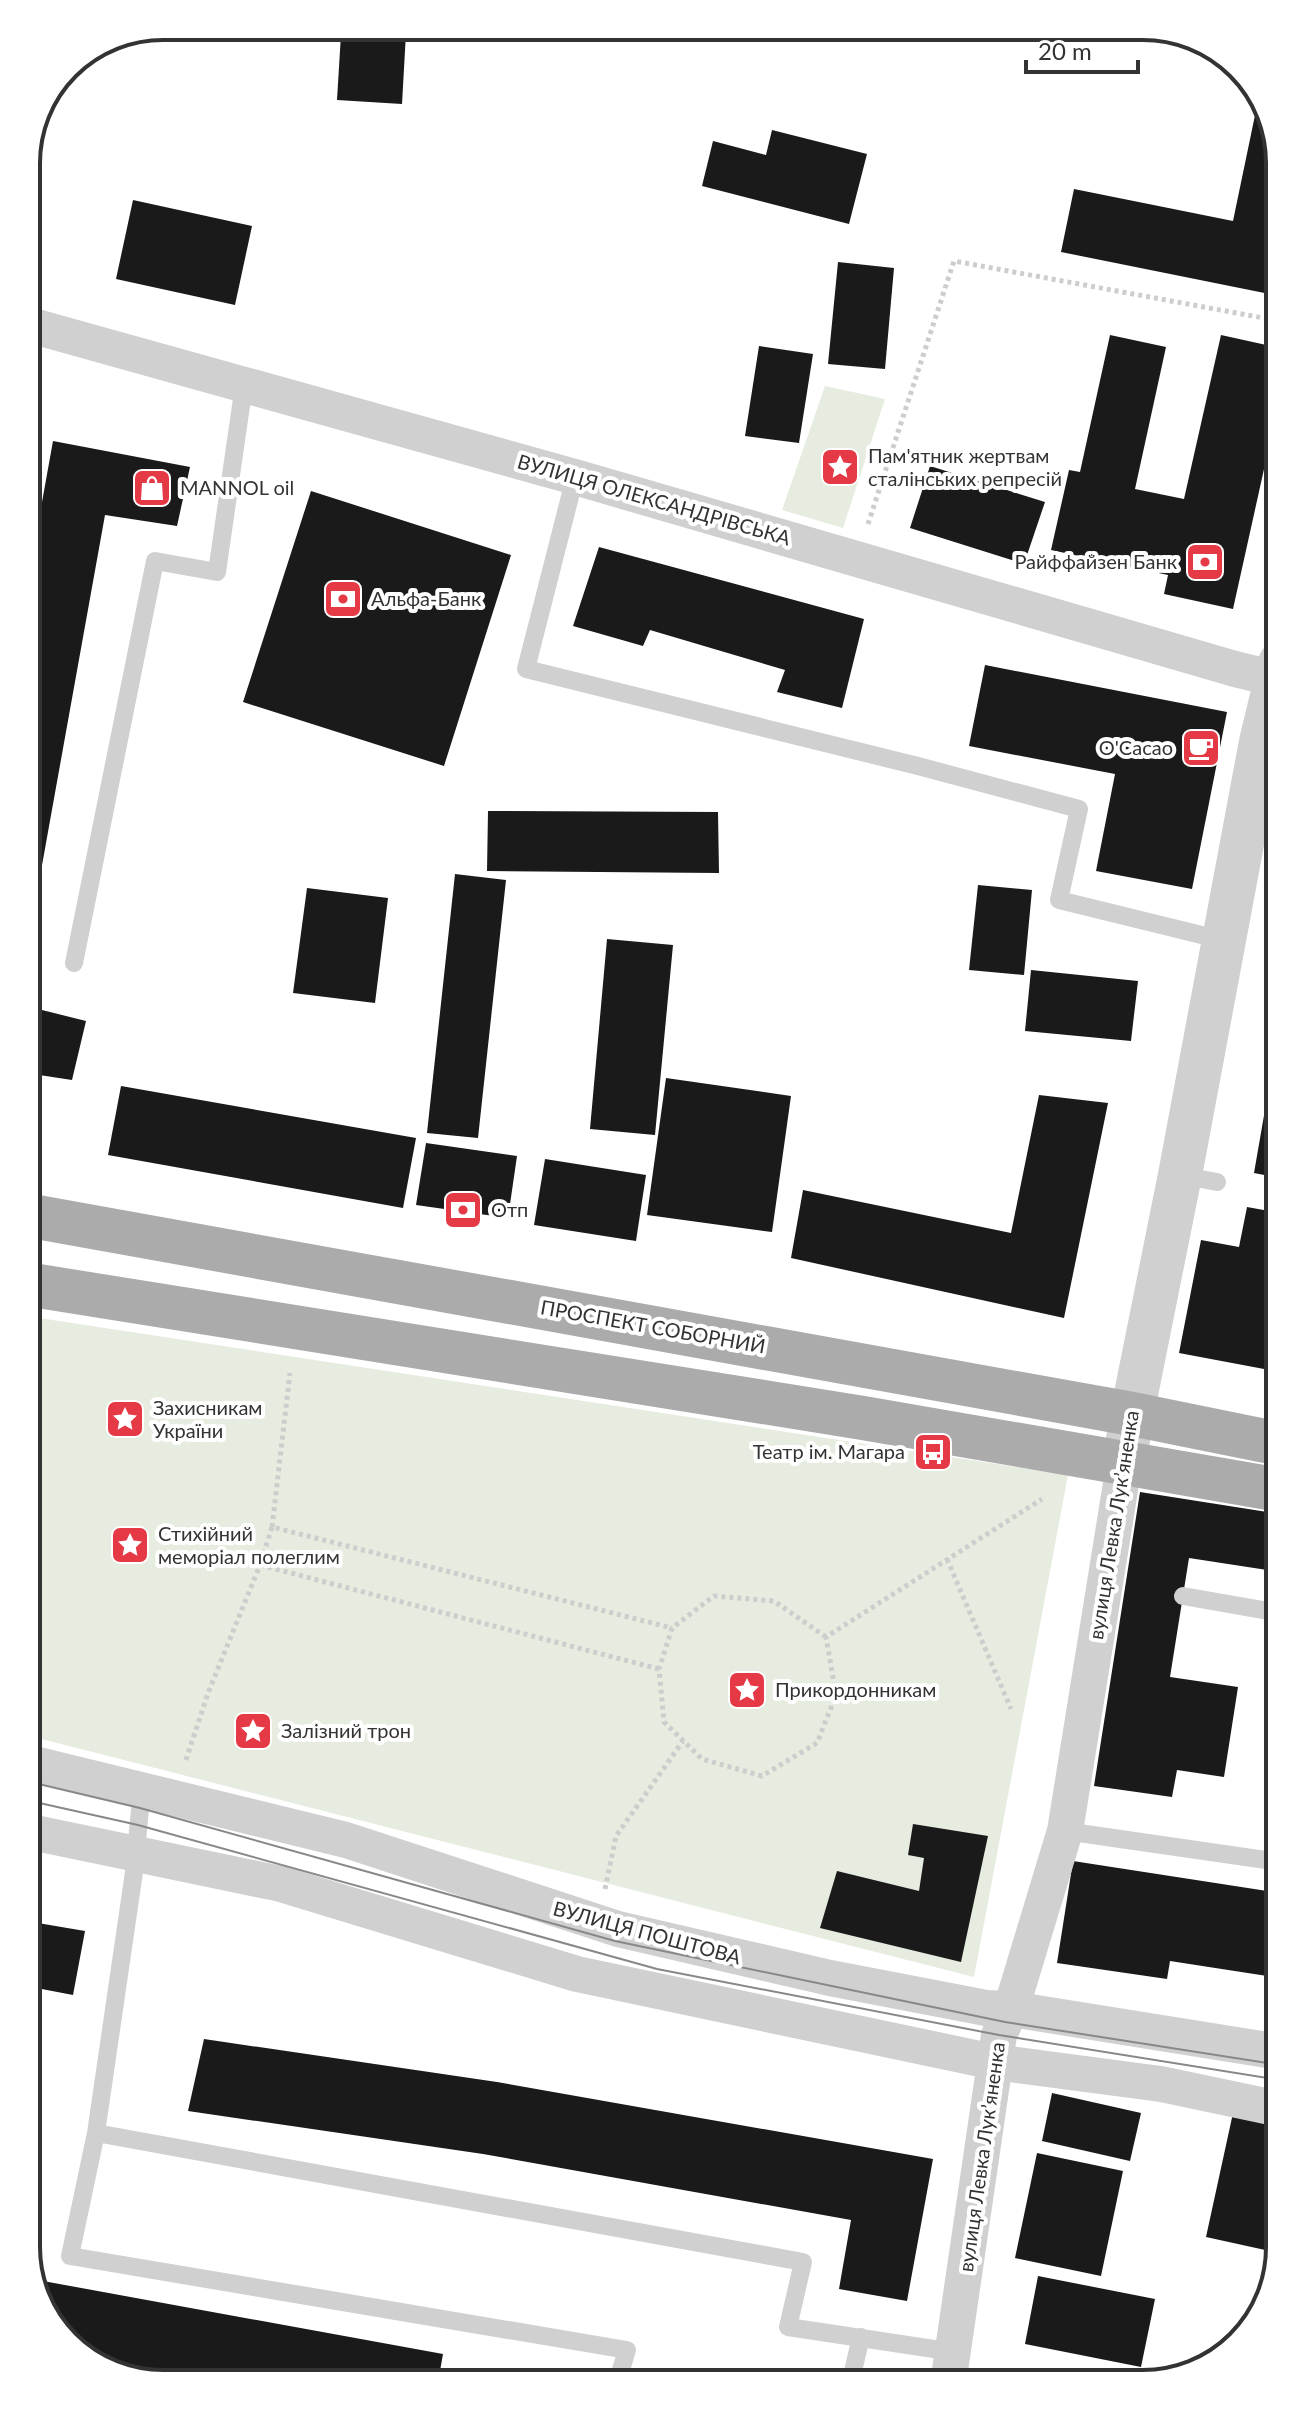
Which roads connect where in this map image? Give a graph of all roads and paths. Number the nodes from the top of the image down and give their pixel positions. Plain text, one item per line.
1 (1266, 318) edge
2 (40, 328) edge
3 (244, 385) junction
4 (575, 477) junction
5 (857, 559) junction
6 (1266, 673) edge
7 (1266, 723) edge
8 (1222, 940) junction
9 (74, 963) dead end
10 (40, 1218) edge
11 (40, 1286) edge
12 (290, 1373) dead end
13 (1132, 1414) junction
14 (1266, 1441) edge
15 (1124, 1465) junction
16 (1266, 1488) edge
17 (1042, 1499) dead end
18 (272, 1527) junction
19 (947, 1559) junction
20 (260, 1565) junction
21 (1183, 1596) dead end
22 (1266, 1611) edge
23 (672, 1628) junction
24 (826, 1637) junction
25 (659, 1669) junction
26 (1011, 1709) dead end
27 (683, 1741) junction
28 (186, 1760) dead end
29 (40, 1765) edge
30 (142, 1789) junction
31 (1065, 1831) junction
32 (40, 1834) edge
33 (136, 1855) junction
34 (1266, 1860) edge
35 (605, 1889) dead end
36 (1011, 2009) junction
37 (1266, 2050) edge
38 (994, 2062) junction
39 (1266, 2106) edge
40 (96, 2133) junction
41 (861, 2337) junction
42 (951, 2368) edge
43 (621, 2370) edge
44 (853, 2370) edge

1 - 5 path
2 - 3 street, ВУЛИЦЯ ОЛЕКСАНДРІВСЬКА
3 - 4 street, ВУЛИЦЯ ОЛЕКСАНДРІВСЬКА
3 - 9 lane
4 - 5 street, ВУЛИЦЯ ОЛЕКСАНДРІВСЬКА
4 - 8 lane
5 - 6 street, ВУЛИЦЯ ОЛЕКСАНДРІВСЬКА
7 - 8 street, вулиця Левка Лукʼяненка
8 - 13 street, вулиця Левка Лукʼяненка
10 - 13 main road, ПРОСПЕКТ СОБОРНИЙ
11 - 15 main road
12 - 18 path
13 - 14 main road, ПРОСПЕКТ СОБОРНИЙ
13 - 15 street, вулиця Левка Лукʼяненка
15 - 16 main road
15 - 31 street, вулиця Левка Лукʼяненка
17 - 19 path
18 - 20 path
18 - 23 path
19 - 24 path
19 - 26 path
20 - 25 path
20 - 28 path
21 - 22 lane
23 - 24 path
23 - 25 path
24 - 27 path
25 - 27 path
27 - 35 path
29 - 30 street, ВУЛИЦЯ ПОШТОВА
30 - 33 lane
30 - 36 street, ВУЛИЦЯ ПОШТОВА
31 - 34 lane
31 - 36 street, вулиця Левка Лукʼяненка
32 - 33 street
33 - 38 street
33 - 40 lane
36 - 37 street, ВУЛИЦЯ ПОШТОВА
36 - 38 street, вулиця Левка Лукʼяненка
38 - 39 street
38 - 42 street, вулиця Левка Лукʼяненка
40 - 41 lane
40 - 43 lane
41 - 42 lane
41 - 44 lane

